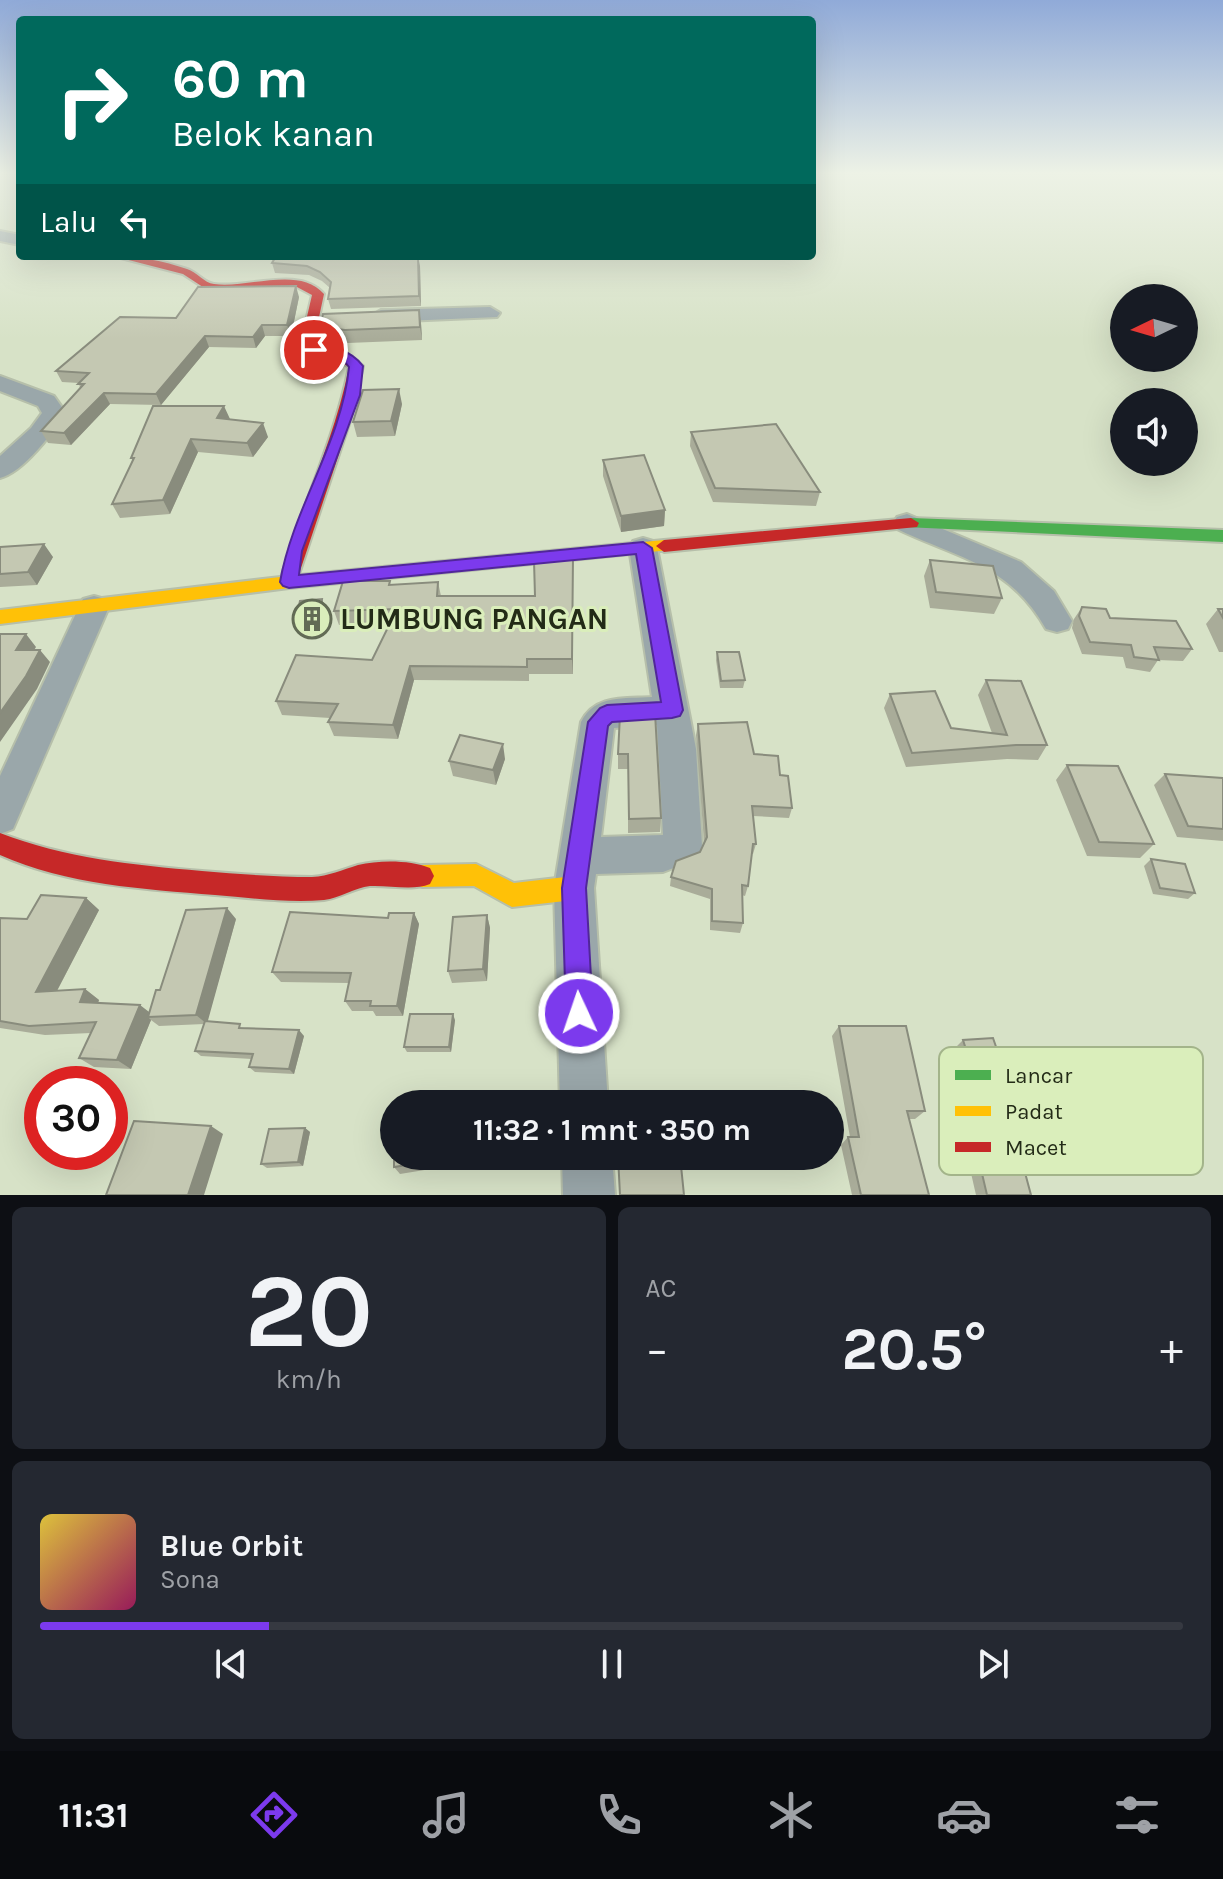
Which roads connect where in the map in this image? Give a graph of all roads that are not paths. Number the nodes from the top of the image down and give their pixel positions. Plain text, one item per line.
1 (146, 260) edge
2 (490, 313) dead end
3 (358, 317) edge
4 (0, 383) edge
5 (0, 470) edge
6 (907, 523) junction
7 (1223, 536) edge
8 (643, 548) junction
9 (289, 582) junction
10 (94, 607) junction
11 (0, 617) edge
12 (1057, 621) dead end
13 (672, 710) junction
14 (0, 817) edge
15 (0, 844) edge
16 (577, 872) junction
17 (584, 1090) edge
18 (588, 1170) edge
19 (589, 1195) edge

1 - 9 street
2 - 3 street
4 - 5 street
6 - 7 street
6 - 8 street
6 - 12 street
8 - 9 street
8 - 13 street
9 - 10 street
10 - 11 street
10 - 14 street
13 - 16 street
13 - 16 street
15 - 16 street
16 - 17 street
18 - 19 street

